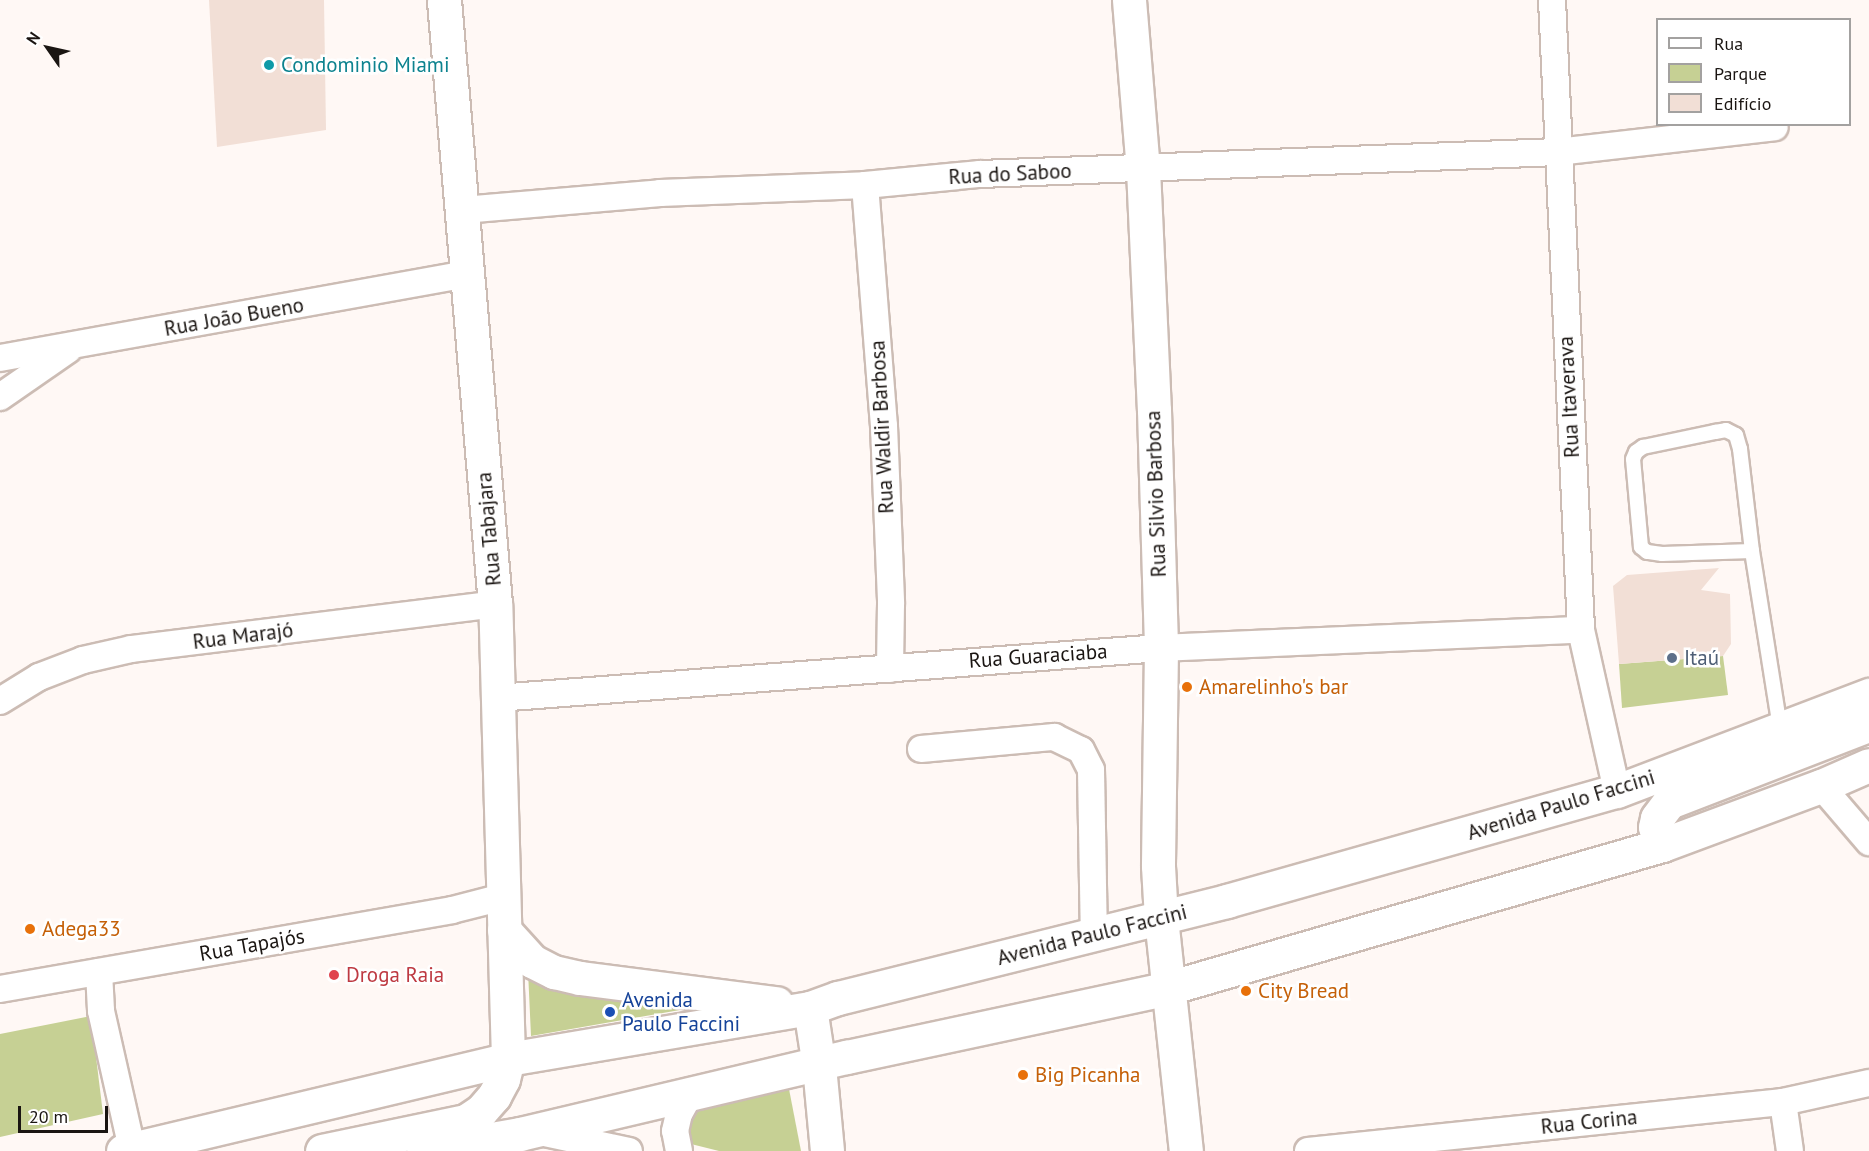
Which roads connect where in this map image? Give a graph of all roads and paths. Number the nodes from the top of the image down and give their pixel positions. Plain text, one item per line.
1 (444, 0) edge
2 (1129, 0) edge
3 (1552, 0) edge
4 (1775, 127) dead end
5 (1557, 152) junction
6 (1143, 170) junction
7 (865, 185) junction
8 (463, 210) junction
9 (468, 274) junction
10 (74, 346) junction
11 (0, 358) edge
12 (0, 397) edge
13 (1752, 551) junction
14 (495, 604) junction
15 (1581, 630) junction
16 (1161, 648) junction
17 (890, 669) junction
18 (1869, 695) edge
19 (497, 698) junction
20 (0, 701) edge
21 (1869, 725) edge
22 (1780, 729) junction
23 (921, 749) dead end
24 (1869, 765) edge
25 (1821, 786) junction
26 (1617, 791) junction
27 (1869, 842) edge
28 (1662, 845) junction
29 (503, 897) junction
30 (1161, 918) junction
31 (504, 930) junction
32 (1094, 935) junction
33 (99, 972) junction
34 (1168, 988) junction
35 (0, 989) edge
36 (810, 1008) junction
37 (508, 1059) junction
38 (819, 1066) junction
39 (1869, 1083) edge
40 (689, 1096) junction
41 (1783, 1102) junction
42 (525, 1139) edge
43 (128, 1150) edge
44 (322, 1151) edge
45 (423, 1151) edge
46 (629, 1151) edge
47 (679, 1151) edge
48 (827, 1151) edge
49 (1186, 1151) edge
50 (1308, 1151) edge
51 (1790, 1151) edge

1 - 8 main road, Rua Tabajara
2 - 6 main road, Rua Silvio Barbosa
3 - 5 street, Rua Itaverava
4 - 5 street, Rua do Saboo
5 - 6 street, Rua do Saboo
5 - 15 street, Rua Itaverava
6 - 7 street, Rua do Saboo
6 - 16 main road, Rua Silvio Barbosa
7 - 8 street, Rua do Saboo
7 - 17 street, Rua Waldir Barbosa
8 - 9 main road, Rua Tabajara
9 - 10 street, Rua João Bueno
9 - 14 main road, Rua Tabajara
10 - 11 street, Rua João Bueno
10 - 12 street
13 - 13 lane
13 - 22 lane
14 - 19 main road, Rua Tabajara
14 - 20 street, Rua Marajó
15 - 16 street, Rua Guaraciaba
15 - 26 street, Rua Itaverava
16 - 17 street, Rua Guaraciaba
16 - 30 main road, Rua Silvio Barbosa
17 - 19 street, Rua Guaraciaba
18 - 22 main road, Avenida Paulo Faccini
19 - 29 main road, Rua Tabajara
21 - 28 main road
22 - 26 main road, Avenida Paulo Faccini
23 - 32 street
24 - 25 main road
25 - 27 street
25 - 28 main road
26 - 30 main road, Avenida Paulo Faccini
28 - 34 main road
29 - 31 main road, Rua Tabajara
29 - 33 street, Rua Tapajós
30 - 32 main road, Avenida Paulo Faccini
30 - 34 main road, Rua Silvio Barbosa
31 - 36 main road
31 - 37 main road, Rua Tabajara
32 - 36 main road, Avenida Paulo Faccini
33 - 35 street, Rua Tapajós
33 - 43 street
34 - 38 main road
34 - 49 main road, Rua Silvio Barbosa
36 - 37 main road, Avenida Paulo Faccini
36 - 38 main road
37 - 43 main road, Avenida Paulo Faccini
37 - 44 main road
38 - 40 main road
38 - 48 main road
39 - 41 street, Rua Corina
40 - 42 main road
40 - 47 street
41 - 50 street, Rua Corina
41 - 51 street
42 - 45 main road
42 - 46 street

